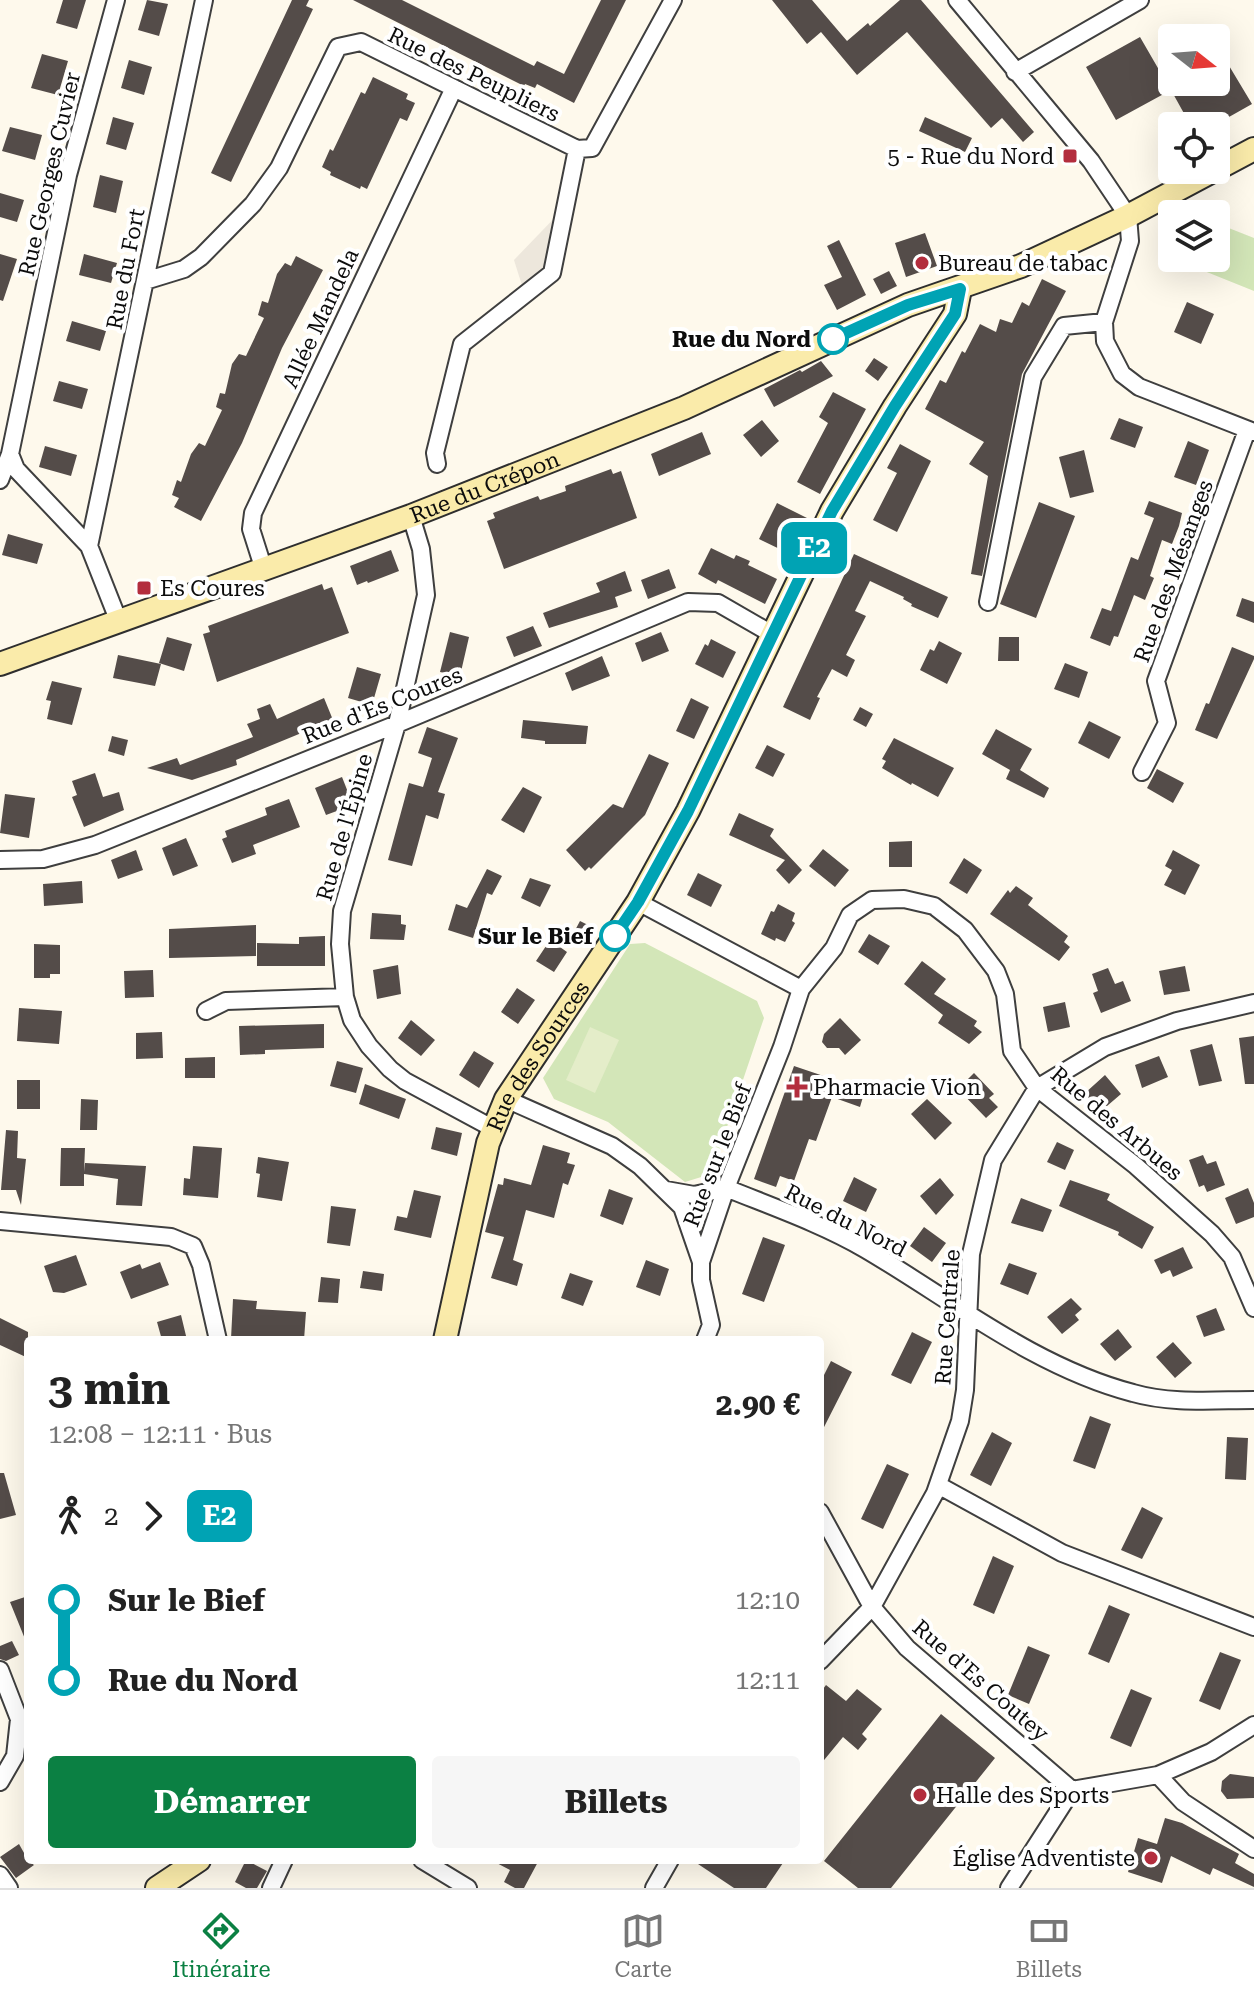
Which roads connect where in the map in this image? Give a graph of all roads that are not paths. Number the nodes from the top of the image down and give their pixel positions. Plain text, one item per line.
1 (116, 0) edge
2 (204, 0) edge
3 (673, 0) edge
4 (957, 0) edge
5 (1140, 0) edge
6 (1015, 72) junction
7 (454, 88) junction
8 (577, 149) junction
9 (1254, 149) edge
10 (1128, 216) junction
11 (145, 281) junction
12 (960, 289) junction
13 (1104, 322) junction
14 (1251, 431) edge
15 (10, 454) junction
16 (437, 464) dead end
17 (0, 480) edge
18 (411, 516) junction
19 (89, 546) junction
20 (264, 570) junction
21 (988, 602) dead end
22 (119, 622) junction
23 (772, 634) junction
24 (0, 664) edge
25 (397, 724) junction
26 (1142, 772) dead end
27 (0, 860) edge
28 (638, 902) junction
29 (801, 989) junction
30 (345, 997) junction
31 (1254, 1003) edge
32 (206, 1011) dead end
33 (1037, 1088) junction
34 (506, 1099) junction
35 (494, 1129) junction
36 (726, 1188) junction
37 (666, 1190) junction
38 (0, 1221) edge
39 (701, 1262) junction
40 (1254, 1308) edge
41 (967, 1314) junction
42 (708, 1332) edge
43 (217, 1336) edge
44 (446, 1336) edge
45 (1254, 1400) edge
46 (938, 1485) junction
47 (824, 1519) edge
48 (872, 1607) junction
49 (1254, 1627) edge
50 (824, 1657) edge
51 (0, 1670) edge
52 (1254, 1725) edge
53 (1158, 1775) junction
54 (0, 1782) edge
55 (1072, 1790) junction
56 (1254, 1849) edge
57 (193, 1864) edge
58 (282, 1864) edge
59 (429, 1864) edge
60 (668, 1864) edge
61 (0, 1875) edge
62 (9, 1888) edge
63 (157, 1888) edge
64 (271, 1888) edge
65 (468, 1888) edge
66 (654, 1888) edge
67 (1009, 1888) edge

1 - 15 street, Rue Georges Cuvier
2 - 11 street, Rue du Fort
3 - 8 street, Rue des Peupliers
4 - 6 street
5 - 6 street
6 - 10 street
7 - 8 street, Rue des Peupliers
7 - 11 street, Rue des Peupliers
7 - 20 street, Allée Mandela
8 - 16 street
9 - 10 street, Rue du Crépon
10 - 12 street, Rue du Crépon
10 - 13 street
11 - 19 street, Rue du Fort
12 - 18 street, Rue du Crépon
12 - 23 street, Rue des Sources
13 - 14 street
13 - 21 street
14 - 26 street, Rue des Mésanges
15 - 17 street, Rue Georges Cuvier
15 - 19 street
18 - 20 street, Rue du Crépon
18 - 25 street, Rue de l'Épine
19 - 22 street
20 - 22 street, Rue du Crépon
22 - 24 street, Rue du Crépon
23 - 25 street, Rue d'Es Coures
23 - 28 street, Rue des Sources
25 - 27 street, Rue d'Es Coures
25 - 30 street, Rue de l'Épine
28 - 29 street
28 - 34 street, Rue des Sources
29 - 33 street, Rue des Arbues
29 - 36 street, Rue sur le Bief
30 - 32 street
30 - 35 street, Rue de l'Épine
31 - 33 street, Rue Centrale
33 - 40 street, Rue des Arbues
33 - 41 street, Rue Centrale
34 - 35 street, Rue des Sources
34 - 37 street
35 - 44 street, Rue des Sources
36 - 37 street
36 - 39 street, Rue sur le Bief
36 - 41 street, Rue du Nord
37 - 39 street
38 - 43 street
39 - 42 street, Rue sur le Bief
41 - 45 street, Rue du Nord
41 - 46 street, Rue Centrale
46 - 48 street, Rue Centrale
46 - 49 street
47 - 48 street, Rue d'Es Coutey
48 - 50 street, Rue Centrale
48 - 55 street, Rue d'Es Coutey
51 - 54 street
52 - 53 street
53 - 55 street
53 - 56 street
55 - 67 street
57 - 63 street
58 - 64 street
59 - 65 street
60 - 66 street
61 - 62 street

